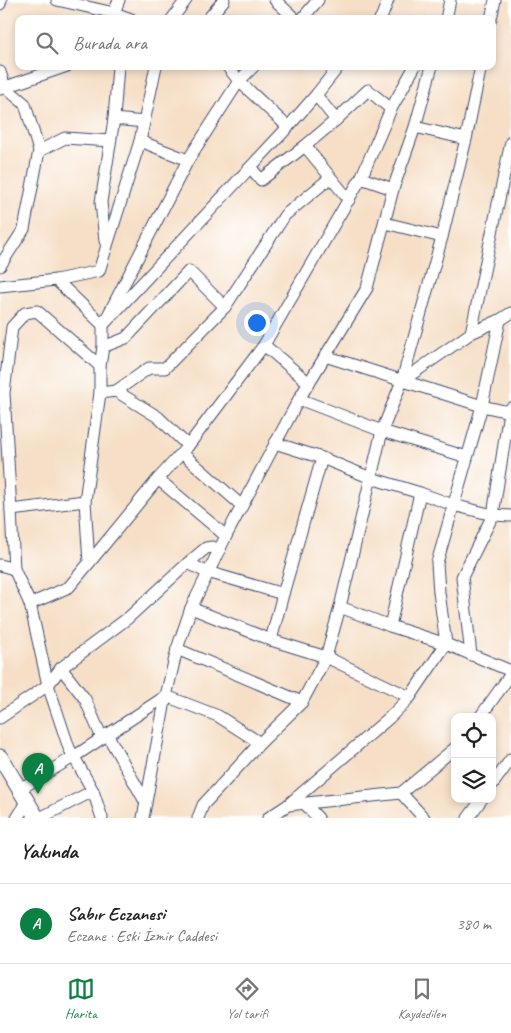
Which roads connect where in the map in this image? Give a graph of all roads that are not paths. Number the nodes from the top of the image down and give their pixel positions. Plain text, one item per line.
1 (1, 0) edge
2 (57, 0) edge
3 (120, 0) edge
4 (186, 0) edge
5 (224, 0) edge
6 (275, 0) edge
7 (318, 0) edge
8 (388, 0) edge
9 (495, 0) edge
10 (450, 3) edge
11 (0, 4) edge
12 (110, 15) edge
13 (114, 15) edge
14 (175, 15) edge
15 (211, 15) edge
16 (298, 15) edge
17 (305, 15) edge
18 (382, 15) edge
19 (444, 15) edge
20 (492, 15) edge
21 (55, 70) edge
22 (118, 70) edge
23 (230, 70) edge
24 (250, 70) edge
25 (336, 70) edge
26 (413, 70) edge
27 (431, 70) edge
28 (480, 70) edge
29 (0, 72) edge
30 (155, 72) edge
31 (239, 81) junction
32 (3, 88) edge
33 (316, 95) junction
34 (391, 109) junction
35 (114, 119) junction
36 (336, 120) junction
37 (144, 122) junction
38 (288, 127) junction
39 (415, 127) junction
40 (466, 139) junction
41 (110, 141) junction
42 (140, 141) junction
43 (511, 142) edge
44 (305, 146) junction
45 (39, 151) junction
46 (188, 160) junction
47 (251, 168) junction
48 (330, 178) junction
49 (361, 178) junction
50 (393, 189) junction
51 (349, 200) junction
52 (385, 222) junction
53 (442, 237) junction
54 (106, 246) junction
55 (0, 266) edge
56 (56, 280) junction
57 (0, 286) edge
58 (225, 307) junction
59 (511, 313) edge
60 (500, 320) junction
61 (103, 325) junction
62 (471, 333) junction
63 (264, 345) junction
64 (103, 347) junction
65 (325, 356) junction
66 (100, 366) junction
67 (402, 381) junction
68 (309, 383) junction
69 (116, 391) junction
70 (100, 393) junction
71 (299, 398) junction
72 (482, 406) junction
73 (510, 410) edge
74 (382, 432) junction
75 (275, 443) junction
76 (185, 450) junction
77 (467, 457) junction
78 (322, 458) junction
79 (371, 478) junction
80 (158, 480) junction
81 (420, 493) junction
82 (85, 500) junction
83 (453, 505) junction
84 (242, 506) junction
85 (11, 510) junction
86 (493, 514) junction
87 (511, 516) edge
88 (226, 536) junction
89 (220, 548) junction
90 (89, 563) junction
91 (188, 563) junction
92 (0, 566) edge
93 (14, 569) junction
94 (208, 572) junction
95 (283, 594) junction
96 (30, 604) junction
97 (340, 607) junction
98 (191, 608) junction
99 (390, 626) junction
100 (271, 640) junction
101 (446, 644) junction
102 (177, 649) junction
103 (471, 655) junction
104 (326, 657) junction
105 (61, 668) junction
106 (511, 672) edge
107 (48, 685) junction
108 (166, 696) junction
109 (410, 697) junction
110 (302, 702) junction
111 (483, 713) edge
112 (0, 718) edge
113 (104, 736) junction
114 (260, 744) junction
115 (451, 751) edge
116 (75, 756) junction
117 (0, 757) edge
118 (511, 759) edge
119 (511, 780) edge
120 (496, 781) edge
121 (496, 782) edge
122 (93, 791) junction
123 (401, 793) junction
124 (24, 795) junction
125 (146, 803) junction
126 (479, 803) edge
127 (305, 804) junction
128 (288, 806) junction
129 (17, 818) edge
130 (38, 818) edge
131 (102, 818) edge
132 (143, 818) edge
133 (198, 818) edge
134 (268, 818) edge
135 (318, 818) edge
136 (424, 818) edge
137 (468, 818) edge

1 - 11 street
2 - 12 street
3 - 13 street
4 - 14 street
5 - 15 street
6 - 16 street
7 - 17 street
8 - 18 street
9 - 20 street
10 - 19 street
21 - 32 street
22 - 35 street
23 - 31 street
24 - 31 street
25 - 33 street
26 - 34 street
27 - 39 street
28 - 40 street
29 - 32 street
30 - 37 street
31 - 38 street
31 - 46 street
32 - 45 street
33 - 36 street
33 - 38 street
34 - 36 street
34 - 49 street
35 - 37 street
35 - 41 street
36 - 44 street
37 - 42 street
38 - 47 street
39 - 40 street
39 - 50 street
40 - 53 street
41 - 45 street
41 - 54 street
42 - 46 street
42 - 54 street
43 - 62 street
44 - 47 street
44 - 48 street
45 - 55 street
46 - 61 street
47 - 61 street
48 - 51 street
48 - 58 street
49 - 50 street
49 - 51 street
50 - 52 street
51 - 63 street
52 - 53 street
52 - 65 street
53 - 67 street
54 - 56 street
56 - 57 street
56 - 61 street
58 - 64 street
58 - 69 street
59 - 60 street
60 - 62 street
60 - 72 street
61 - 64 street
62 - 67 street
63 - 68 street
63 - 76 street
64 - 66 street
65 - 67 street
65 - 68 street
66 - 70 street
66 - 85 street
67 - 72 street
67 - 74 street
68 - 71 street
69 - 70 street
69 - 76 street
70 - 82 street
71 - 74 street
71 - 75 street
72 - 73 street
72 - 77 street
73 - 86 street
74 - 77 street
74 - 79 street
75 - 78 street
75 - 84 street
76 - 80 street
76 - 84 street
77 - 83 street
78 - 79 street
78 - 95 street
79 - 81 street
79 - 97 street
80 - 88 street
80 - 90 street
81 - 83 street
81 - 99 street
82 - 85 street
82 - 90 street
83 - 86 street
83 - 101 street
84 - 88 street
85 - 93 street
86 - 87 street
86 - 103 street
88 - 89 street
89 - 91 street
89 - 94 street
90 - 96 street
91 - 94 street
91 - 105 street
92 - 93 street
93 - 96 street
94 - 95 street
94 - 98 street
95 - 100 street
96 - 107 street
97 - 99 street
97 - 104 street
98 - 100 street
98 - 102 street
99 - 101 street
100 - 104 street
101 - 103 street
101 - 109 street
102 - 108 street
102 - 110 street
103 - 106 street
104 - 109 street
104 - 110 street
105 - 107 street
105 - 113 street
106 - 111 street
107 - 112 street
107 - 116 street
108 - 113 street
108 - 114 street
108 - 125 street
109 - 128 street
110 - 114 street
113 - 116 street
113 - 125 street
114 - 133 street
115 - 123 street
116 - 122 street
116 - 124 street
117 - 124 main road
118 - 120 street
119 - 121 street
122 - 130 street
122 - 131 street
123 - 127 street
123 - 136 street
124 - 129 street
124 - 130 main road
125 - 132 street
126 - 137 street
127 - 128 street
127 - 135 street
128 - 134 street

